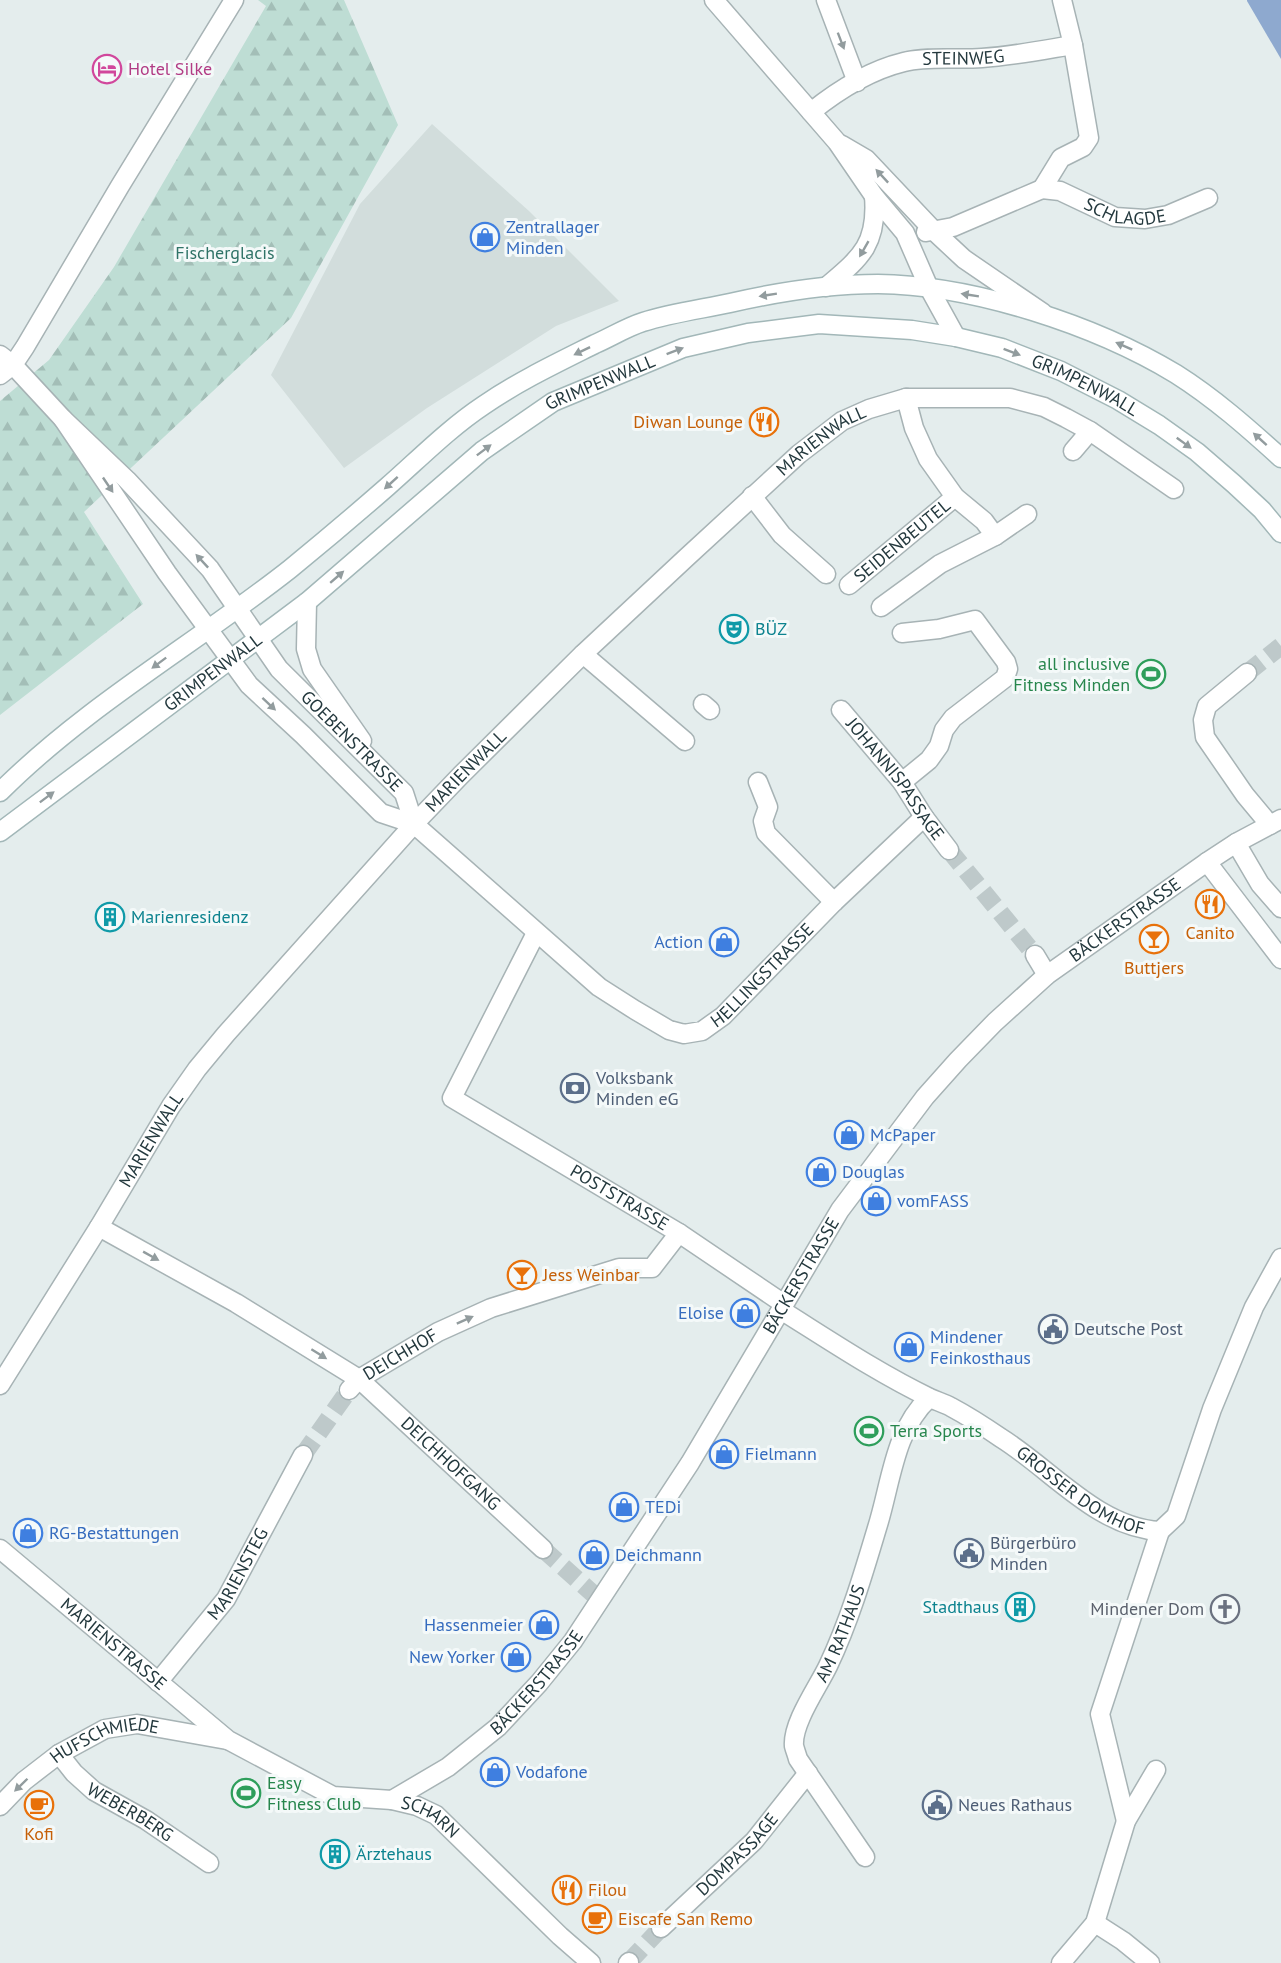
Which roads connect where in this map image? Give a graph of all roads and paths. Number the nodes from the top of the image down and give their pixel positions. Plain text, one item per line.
1 (234, 0) edge
2 (714, 0) edge
3 (826, 0) edge
4 (1062, 0) edge
5 (1073, 45) junction
6 (857, 82) junction
7 (811, 112) junction
8 (837, 142) junction
9 (1042, 189) junction
10 (874, 196) junction
11 (1208, 198) dead end
12 (935, 232) junction
13 (905, 234) junction
14 (825, 287) junction
15 (929, 288) junction
16 (1047, 315) junction
17 (956, 337) junction
18 (4, 365) edge
19 (906, 398) junction
20 (63, 419) junction
21 (1090, 431) junction
22 (1073, 451) dead end
23 (1281, 458) edge
24 (1174, 489) dead end
25 (752, 496) junction
26 (955, 497) junction
27 (1027, 514) dead end
28 (1281, 533) edge
29 (995, 536) junction
30 (826, 574) dead end
31 (849, 585) dead end
32 (307, 602) junction
33 (881, 607) dead end
34 (237, 608) junction
35 (207, 629) junction
36 (903, 633) dead end
37 (258, 640) junction
38 (583, 654) junction
39 (230, 661) junction
40 (1247, 673) tunnel mouth
41 (841, 710) dead end
42 (685, 741) dead end
43 (386, 775) junction
44 (758, 782) dead end
45 (902, 782) junction
46 (0, 792) edge
47 (924, 817) junction
48 (1276, 822) edge
49 (414, 824) junction
50 (0, 832) edge
51 (1236, 843) junction
52 (949, 850) tunnel mouth
53 (1207, 862) junction
54 (834, 902) junction
55 (1281, 909) edge
56 (536, 933) junction
57 (1035, 955) tunnel mouth
58 (1281, 959) edge
59 (1047, 975) junction
60 (99, 1227) junction
61 (679, 1233) junction
62 (1281, 1258) edge
63 (782, 1307) junction
64 (354, 1384) junction
65 (0, 1385) edge
66 (929, 1398) junction
67 (303, 1455) tunnel mouth
68 (1160, 1531) junction
69 (0, 1549) edge
70 (543, 1549) tunnel mouth
71 (158, 1682) junction
72 (228, 1740) junction
73 (59, 1754) junction
74 (1156, 1770) dead end
75 (808, 1773) junction
76 (392, 1800) junction
77 (0, 1806) edge
78 (1126, 1821) junction
79 (865, 1857) dead end
80 (208, 1863) dead end
81 (1095, 1923) junction
82 (661, 1928) tunnel mouth
83 (591, 1963) edge
84 (1061, 1963) edge
85 (1150, 1963) edge

1 - 18 street
2 - 7 street
3 -> 6 street
4 - 5 street
5 - 6 street, STEINWEG
5 - 9 street
6 - 7 street, STEINWEG
7 - 8 street
8 - 10 street
12 -> 8 street
9 - 11 street, SCHLAGDE
9 - 12 street
10 - 13 street
10 -> 14 street
12 - 13 street
12 - 16 street
13 - 15 street
14 - 15 street, GRIMPENWALL
14 -> 34 street, GRIMPENWALL
16 -> 15 street, GRIMPENWALL
15 - 17 street
23 -> 16 street, GRIMPENWALL
17 -> 28 street, GRIMPENWALL
32 -> 17 street, GRIMPENWALL
18 - 20 street, GOEBENSTRASSE
19 - 21 street, MARIENWALL
19 - 25 street, MARIENWALL
19 - 26 street, SEIDENBEUTEL
34 -> 20 street, GOEBENSTRASSE
20 -> 35 street, GOEBENSTRASSE
21 - 22 street
21 - 24 street, MARIENWALL
25 - 30 street
25 - 38 street, MARIENWALL
26 - 29 street, SEIDENBEUTEL
26 - 31 street, SEIDENBEUTEL
27 - 29 street
29 - 33 street
32 - 37 street, GRIMPENWALL
32 - 43 street
34 - 35 street, GRIMPENWALL
34 - 37 street, GOEBENSTRASSE
35 - 39 street, GOEBENSTRASSE
35 -> 46 street, GRIMPENWALL
36 - 45 street
37 - 39 street, GRIMPENWALL
37 - 43 street, GOEBENSTRASSE
38 - 42 street
38 - 49 street, MARIENWALL
39 -> 49 street, GOEBENSTRASSE
50 -> 39 street, GRIMPENWALL
40 - 48 street
41 - 45 street, JOHANNISPASSAGE
43 - 49 street, GOEBENSTRASSE
44 - 54 street
45 - 47 street, JOHANNISPASSAGE
47 - 52 street, JOHANNISPASSAGE
47 - 54 street, HELLINGSTRASSE
48 - 51 street, BÄCKERSTRASSE
49 - 56 street, HELLINGSTRASSE
49 - 60 street, MARIENWALL
51 - 53 street, BÄCKERSTRASSE
51 - 55 street
53 - 58 street
53 - 59 street, BÄCKERSTRASSE
54 - 56 street, HELLINGSTRASSE
56 - 61 street, POSTSTRASSE
57 - 59 street
59 - 63 street, BÄCKERSTRASSE
60 -> 64 street, DEICHHOF
60 - 65 street, MARIENWALL
61 - 63 street, POSTSTRASSE
64 -> 61 street, DEICHHOF
62 - 68 street, GROSSER DOMHOF
63 - 66 street, GROSSER DOMHOF
63 - 76 street, BÄCKERSTRASSE
64 - 70 street, DEICHHOFGANG
66 - 68 street, GROSSER DOMHOF
66 - 75 street, AM RATHAUS
67 - 71 street, MARIENSTEG
68 - 78 street
69 - 71 street, MARIENSTRASSE
71 - 72 street, MARIENSTRASSE
72 - 73 street, HUFSCHMIEDE
72 - 76 street, SCHARN
73 -> 77 street, HUFSCHMIEDE
73 - 80 street, WEBERBERG
74 - 78 street
75 - 79 street, AM RATHAUS
75 - 82 street, DOMPASSAGE
76 - 83 street, SCHARN
78 - 81 street
81 - 84 street
81 - 85 street

